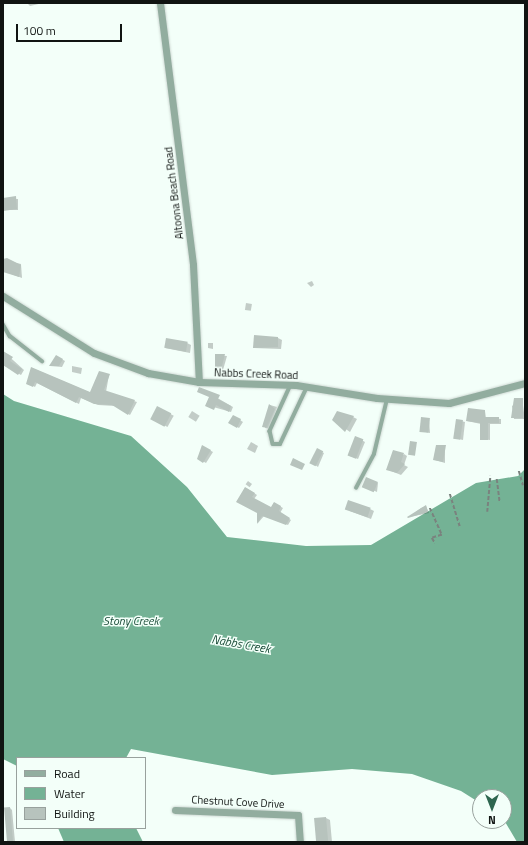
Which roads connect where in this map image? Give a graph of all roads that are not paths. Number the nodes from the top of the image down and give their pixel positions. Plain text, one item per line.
1 (160, 3) edge
2 (3, 296) edge
3 (3, 324) edge
4 (42, 361) dead end
5 (199, 382) junction
6 (525, 383) edge
7 (291, 385) junction
8 (307, 387) junction
9 (387, 399) junction
10 (356, 488) dead end
11 (175, 810) dead end
12 (300, 842) edge

1 - 5 street, Altoona Beach Road
2 - 5 street, Nabbs Creek Road
3 - 4 lane
5 - 7 street, Nabbs Creek Road
6 - 9 street, Nabbs Creek Road
7 - 8 street, Nabbs Creek Road
7 - 8 lane
8 - 9 street, Nabbs Creek Road
9 - 10 lane
11 - 12 street, Chestnut Cove Drive

